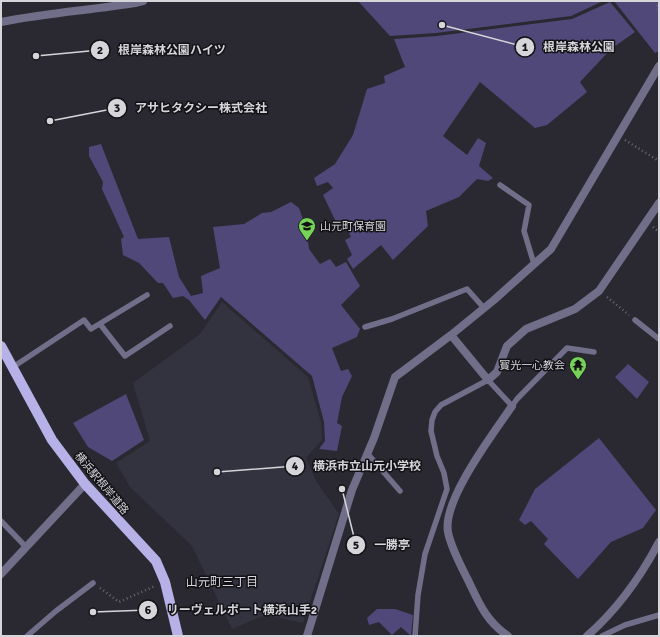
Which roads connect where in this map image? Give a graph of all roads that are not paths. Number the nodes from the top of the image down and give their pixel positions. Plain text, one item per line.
1 (143, 1) edge
2 (1, 22) edge
3 (659, 66) edge
4 (500, 185) dead end
5 (659, 203) edge
6 (534, 264) junction
7 (147, 295) dead end
8 (484, 308) junction
9 (635, 320) road end
10 (100, 324) junction
11 (170, 326) dead end
12 (365, 327) dead end
13 (451, 334) junction
14 (659, 339) edge
15 (1, 346) edge
16 (594, 352) dead end
17 (14, 367) junction
18 (488, 380) junction
19 (512, 406) junction
20 (367, 453) junction
21 (85, 484) junction
22 (400, 490) dead end
23 (1, 521) edge
24 (659, 542) edge
25 (26, 547) junction
26 (1, 574) edge
27 (93, 583) road end
28 (659, 615) edge
29 (27, 636) edge
30 (178, 636) edge
31 (307, 636) edge
32 (415, 636) edge
33 (508, 636) edge
34 (591, 636) edge
35 (602, 636) edge

1 - 2 street
3 - 6 street
4 - 6 lane
5 - 18 street
6 - 8 street
7 - 10 lane
8 - 12 lane
8 - 13 street
9 - 14 lane
10 - 11 lane
10 - 17 lane
13 - 18 street
13 - 20 street
15 - 17 main road, 横浜駅根岸道路
16 - 19 lane
17 - 21 main road, 横浜駅根岸道路
18 - 19 lane
18 - 32 lane
19 - 33 street
20 - 22 lane
20 - 31 street
21 - 25 street
21 - 30 main road, 横浜駅根岸道路
23 - 25 lane
24 - 34 street
25 - 26 street
27 - 29 lane
28 - 35 lane

